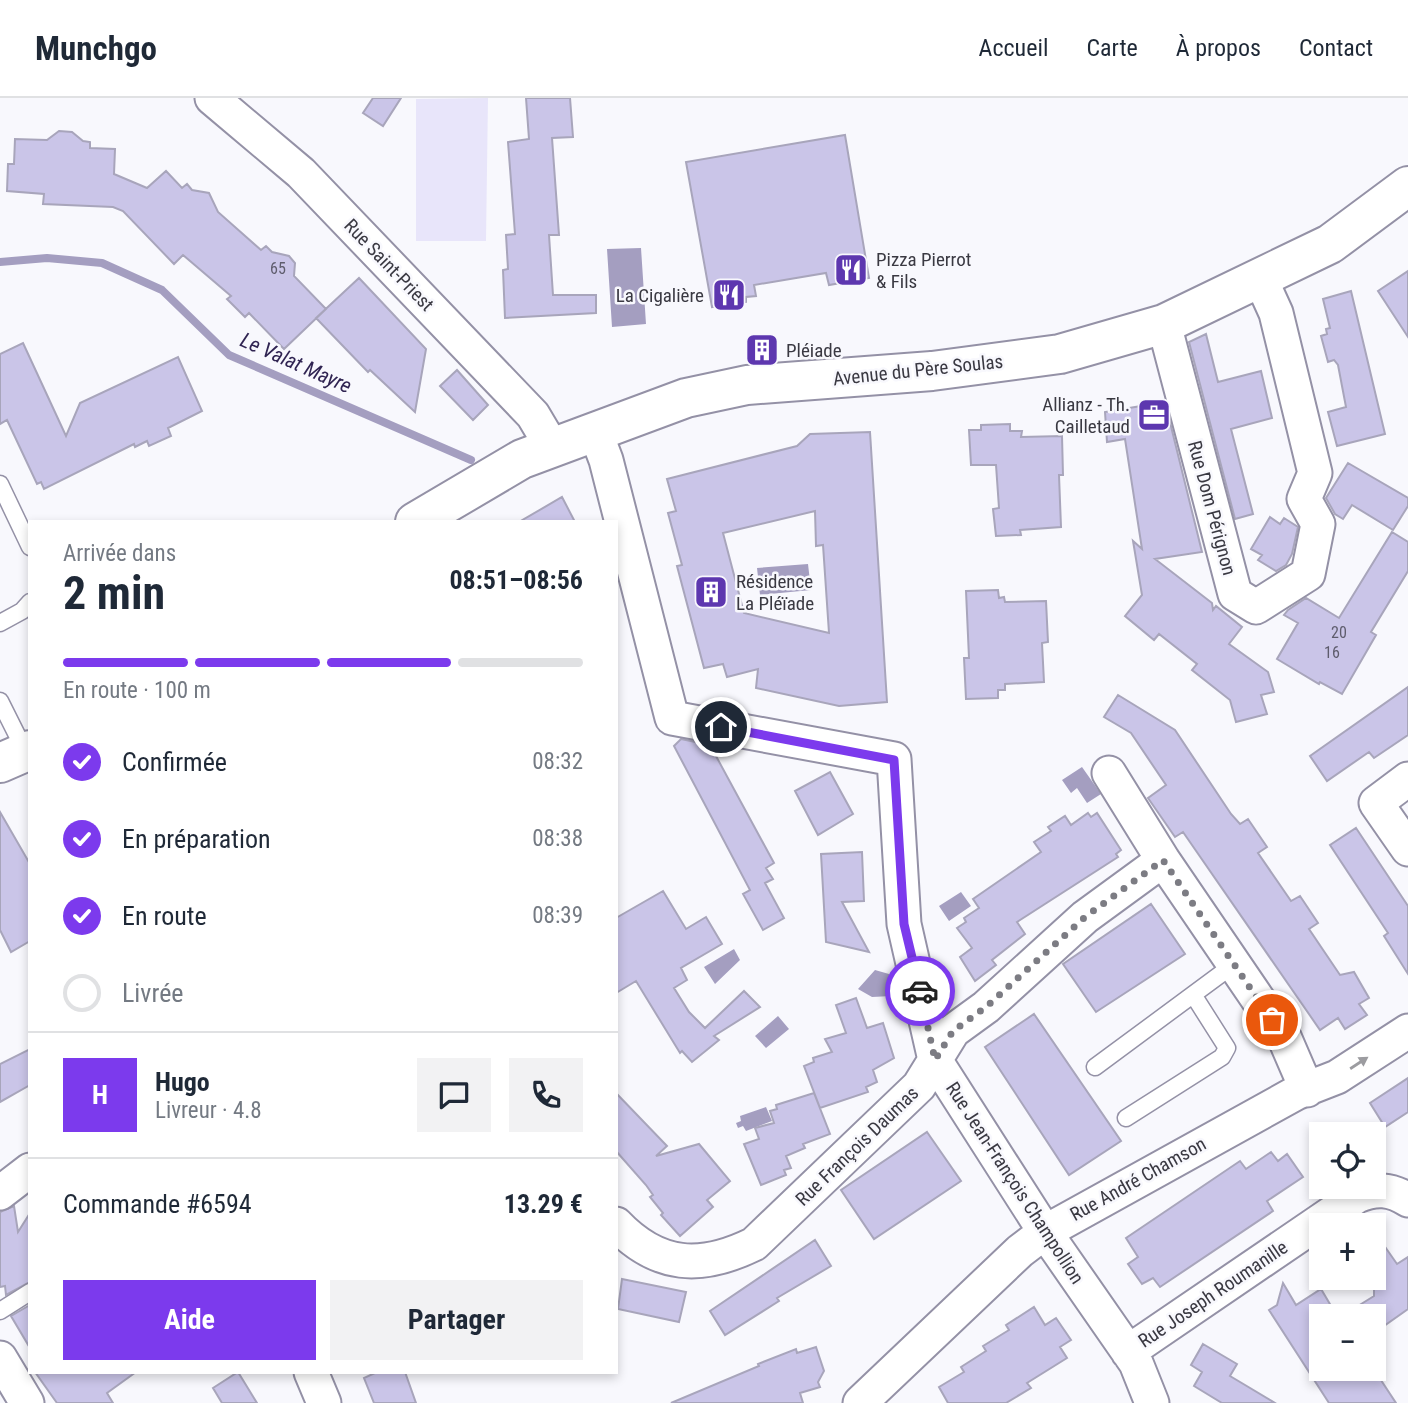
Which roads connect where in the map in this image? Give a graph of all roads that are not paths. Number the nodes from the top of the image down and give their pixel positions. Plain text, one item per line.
1 (212, 98) edge
2 (1408, 186) edge
3 (1261, 280) junction
4 (1164, 324) junction
5 (595, 431) junction
6 (551, 446) junction
7 (0, 484) edge
8 (418, 520) edge
9 (616, 520) edge
10 (618, 533) edge
11 (28, 543) edge
12 (626, 582) edge
13 (28, 604) edge
14 (0, 623) edge
15 (0, 702) edge
16 (21, 756) edge
17 (1109, 773) dead end
18 (1408, 779) edge
19 (1408, 849) edge
20 (1163, 860) junction
21 (1233, 965) junction
22 (1194, 996) junction
23 (1408, 1031) edge
24 (935, 1060) junction
25 (1095, 1067) dead end
26 (1307, 1090) junction
27 (1126, 1118) dead end
28 (28, 1172) edge
29 (0, 1193) edge
30 (1408, 1200) edge
31 (618, 1226) edge
32 (1045, 1232) junction
33 (28, 1294) edge
34 (0, 1311) edge
35 (1128, 1352) junction
36 (0, 1358) edge
37 (313, 1374) edge
38 (27, 1403) edge
39 (324, 1403) edge
40 (860, 1403) edge
41 (1152, 1403) edge

1 - 6 street, Rue Saint-Priest
2 - 3 main road, Avenue du Père Soulas
3 - 4 main road, Avenue du Père Soulas
3 - 4 street, Rue Dom Pérignon
4 - 5 main road, Avenue du Père Soulas
5 - 6 main road, Avenue du Père Soulas
5 - 9 street, Rue Jean-François Champollion
6 - 8 main road, Avenue du Père Soulas
7 - 11 lane
10 - 12 street, Rue Jean-François Champollion
12 - 24 street, Rue Jean-François Champollion
13 - 14 lane
15 - 16 lane
17 - 20 street
18 - 19 street
20 - 21 street
20 - 24 street, Rue François Daumas
21 - 22 lane
21 - 26 street
22 - 25 lane
22 - 27 lane
26 -> 23 street, Rue André Chamson
24 - 31 street, Rue François Daumas
24 - 32 street, Rue Jean-François Champollion
26 - 32 street, Rue André Chamson
28 - 29 street
30 - 35 street, Rue Joseph Roumanille
32 - 35 street, Rue Jean-François Champollion
32 - 40 street, Rue André Chamson
33 - 34 lane
35 - 41 street, Rue Jean-François Champollion
36 - 38 street
37 - 39 street

